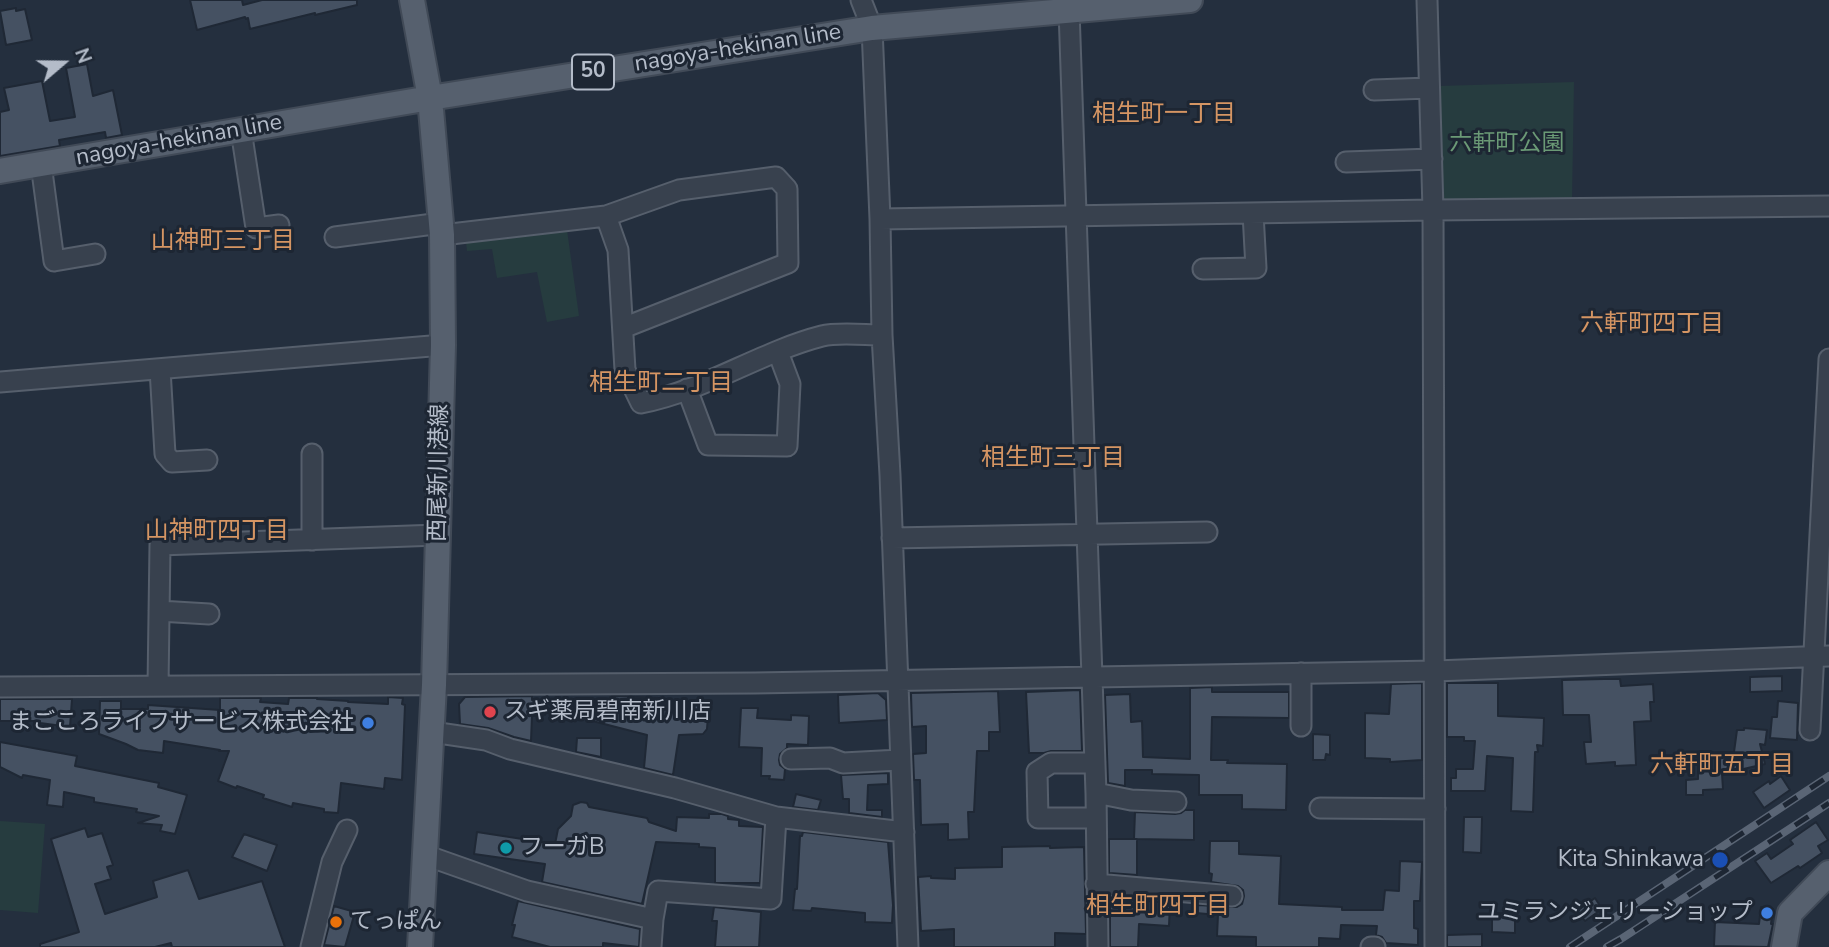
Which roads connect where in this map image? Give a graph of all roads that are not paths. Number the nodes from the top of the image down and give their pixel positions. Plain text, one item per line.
1 (412, 0) edge
2 (861, 0) edge
3 (1190, 0) edge
4 (1427, 0) edge
5 (1118, 3) edge
6 (997, 8) edge
7 (1069, 10) junction
8 (872, 28) junction
9 (1429, 88) junction
10 (1374, 90) dead end
11 (430, 98) junction
12 (241, 130) junction
13 (1432, 159) junction
14 (1346, 162) dead end
15 (41, 164) junction
16 (0, 171) edge
17 (1829, 206) edge
18 (1433, 210) junction
19 (1253, 213) junction
20 (1076, 215) junction
21 (606, 216) junction
22 (880, 219) junction
23 (279, 225) dead end
24 (441, 229) junction
25 (335, 237) dead end
26 (95, 254) dead end
27 (1203, 269) dead end
28 (623, 328) junction
29 (882, 335) junction
30 (443, 345) junction
31 (778, 352) junction
32 (1829, 359) edge
33 (160, 369) junction
34 (0, 382) edge
35 (687, 389) junction
36 (312, 454) dead end
37 (207, 460) dead end
38 (1207, 532) dead end
39 (1087, 534) junction
40 (438, 535) junction
41 (892, 538) junction
42 (313, 540) junction
43 (159, 611) junction
44 (209, 614) dead end
45 (1822, 657) edge
46 (1435, 671) junction
47 (1301, 673) junction
48 (1093, 676) junction
49 (897, 679) junction
50 (434, 685) junction
51 (158, 686) junction
52 (0, 687) edge
53 (1301, 726) dead end
54 (1810, 730) dead end
55 (432, 732) junction
56 (791, 759) dead end
57 (901, 760) junction
58 (1095, 763) junction
59 (1096, 793) junction
60 (1176, 802) dead end
61 (1320, 808) dead end
62 (1435, 810) junction
63 (776, 817) junction
64 (1096, 818) junction
65 (347, 830) dead end
66 (904, 832) junction
67 (425, 855) junction
68 (1829, 873) edge
69 (1097, 884) junction
70 (1232, 896) dead end
71 (653, 919) junction
72 (311, 947) edge
73 (421, 947) edge
74 (651, 947) edge
75 (908, 947) edge
76 (1098, 947) edge
77 (1435, 947) edge
78 (1784, 947) edge

1 - 11 main road, 西尾新川港線
2 - 8 street
3 - 5 main road, nagoya-hekinan line / 50
4 - 9 street
5 - 7 main road, nagoya-hekinan line / 50
6 - 7 main road, nagoya-hekinan line / 50
6 - 8 main road, nagoya-hekinan line / 50
7 - 20 street
8 - 11 main road, nagoya-hekinan line / 50
8 - 22 street
9 - 10 street
9 - 13 street
11 - 12 main road, nagoya-hekinan line / 50
11 - 24 main road, 西尾新川港線
12 - 15 main road, nagoya-hekinan line / 50
12 - 23 street
13 - 14 street
13 - 18 street
15 - 16 main road, nagoya-hekinan line / 50
15 - 26 street
17 - 18 street
18 - 19 street
18 - 46 street
19 - 20 street
19 - 27 street
20 - 22 street
20 - 39 street
21 - 24 street
21 - 28 street
21 - 28 street
22 - 29 street
24 - 25 street
24 - 30 main road, 西尾新川港線
28 - 35 street
29 - 31 street
29 - 41 street
30 - 33 street
30 - 40 main road, 西尾新川港線
31 - 35 street
31 - 35 street
32 - 45 street
33 - 34 street
33 - 37 street
36 - 42 street
38 - 39 street
39 - 41 street
39 - 48 street
40 - 42 street
40 - 50 main road, 西尾新川港線
41 - 49 street
42 - 43 street
43 - 44 street
43 - 51 street
45 - 46 street
45 - 54 street
46 - 47 street
46 - 62 street
47 - 48 street
47 - 53 street
48 - 49 street
48 - 58 street
49 - 50 street
49 - 57 street
50 - 51 street
50 - 55 main road, 西尾新川港線
51 - 52 street
55 - 63 street
55 - 67 main road, 西尾新川港線
56 - 57 street
57 - 66 street
58 - 59 street
58 - 64 street
59 - 60 street
59 - 64 street
61 - 62 street
62 - 77 street
63 - 66 street
63 - 71 street
64 - 69 street
65 - 72 street
66 - 75 street
67 - 71 street
67 - 73 main road, 西尾新川港線
68 - 78 main road
69 - 70 street
69 - 76 street
71 - 74 street

